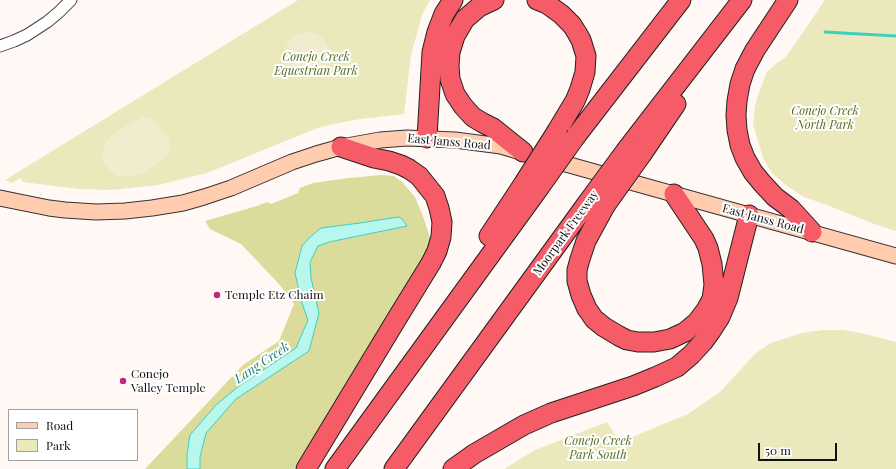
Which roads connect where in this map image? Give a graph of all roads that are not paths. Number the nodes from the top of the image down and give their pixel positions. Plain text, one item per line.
1 (71, 0) edge
2 (453, 0) edge
3 (494, 0) edge
4 (537, 0) edge
5 (681, 0) edge
6 (742, 0) edge
7 (750, 0) edge
8 (788, 0) edge
9 (0, 46) edge
10 (427, 138) junction
11 (341, 147) junction
12 (634, 151) junction
13 (523, 152) junction
14 (532, 185) junction
15 (674, 194) junction
16 (0, 198) edge
17 (596, 204) junction
18 (749, 215) junction
19 (812, 232) junction
20 (896, 256) edge
21 (337, 467) edge
22 (306, 469) edge
23 (394, 469) edge
24 (453, 469) edge

1 - 9 street
2 - 10 highway
3 - 13 highway
4 - 14 highway, bridge
5 - 14 highway, bridge
6 - 12 highway, Moorpark Freeway
7 - 12 highway
8 - 19 highway
10 - 11 main road, East Janss Road
10 - 13 main road, East Janss Road
11 - 16 main road, East Janss Road
11 - 22 highway
12 - 17 highway, Moorpark Freeway, bridge
13 - 15 main road, East Janss Road
14 - 21 highway
15 - 17 highway
15 - 18 main road, East Janss Road
17 - 23 highway, Moorpark Freeway
18 - 19 main road, East Janss Road
18 - 24 highway
19 - 20 main road, East Janss Road

